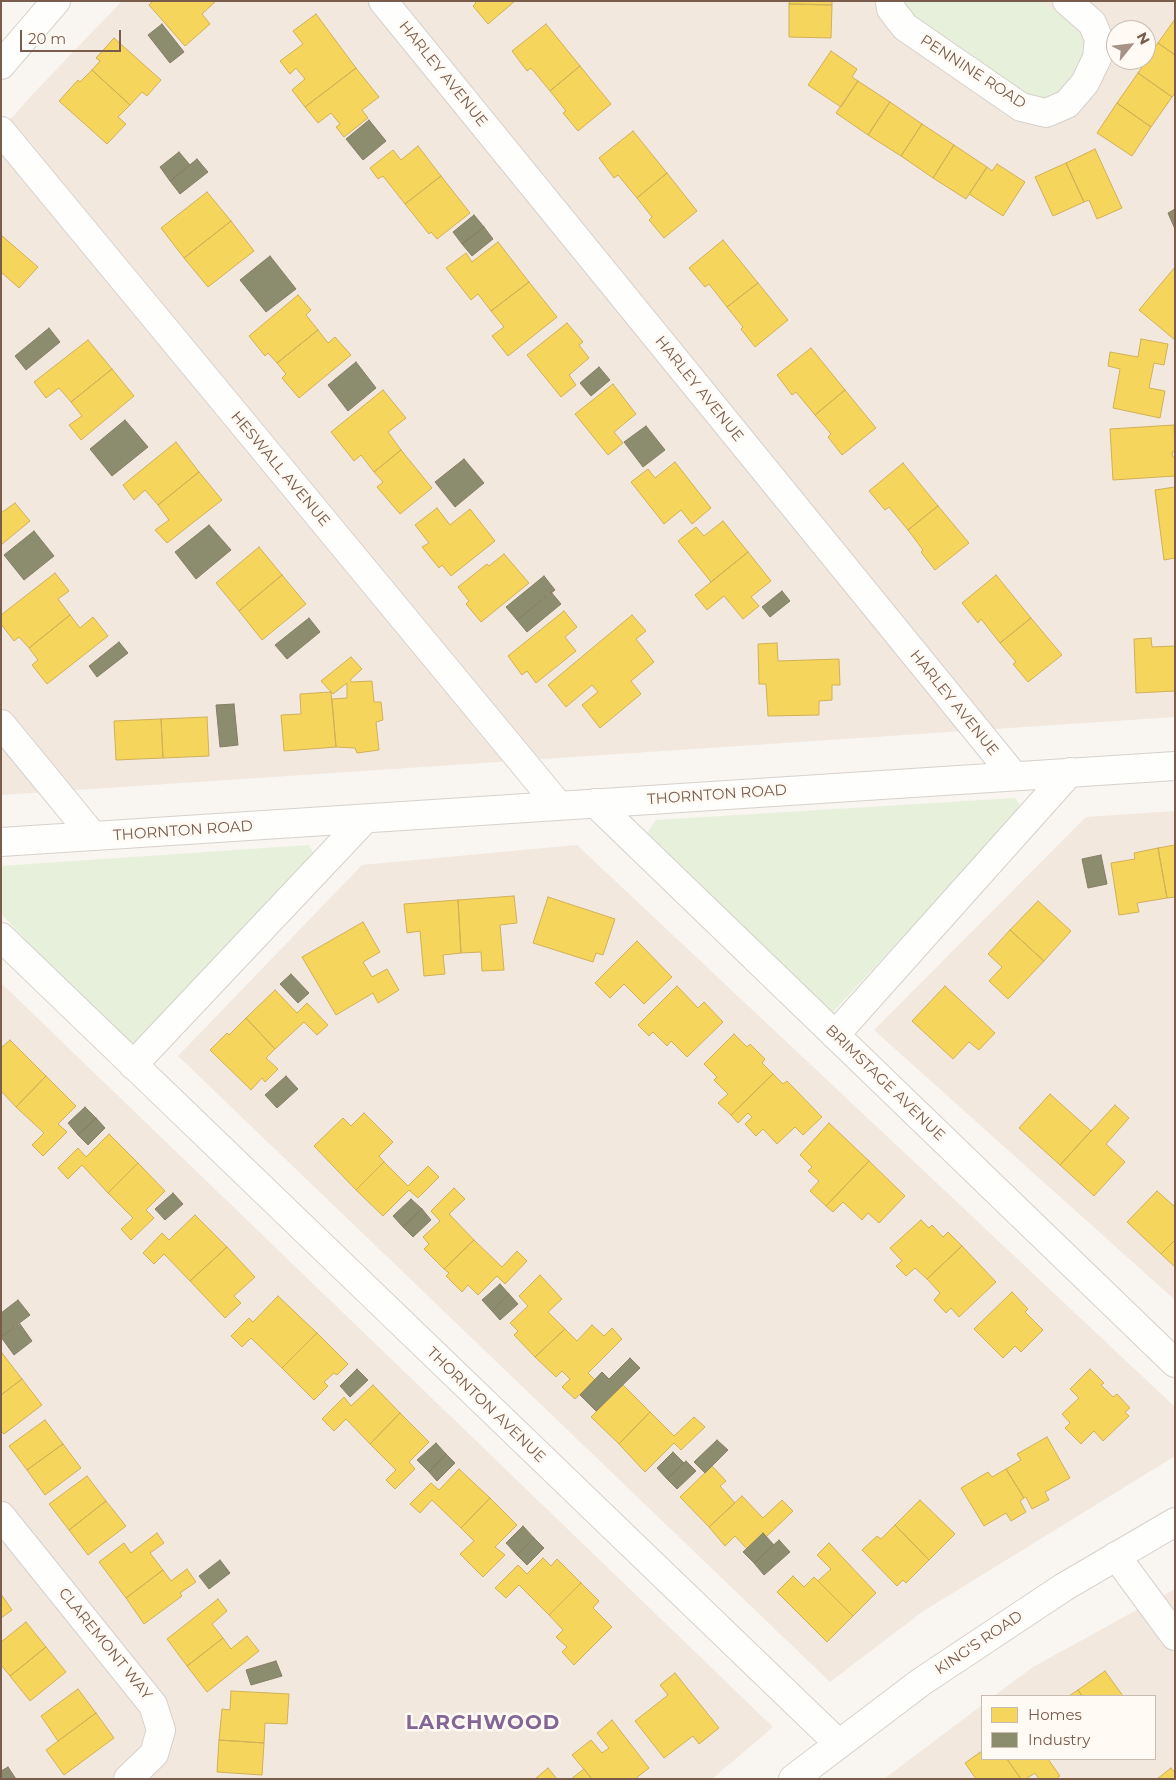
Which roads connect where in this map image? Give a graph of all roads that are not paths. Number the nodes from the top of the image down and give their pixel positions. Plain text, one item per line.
1 (56, 1) edge
2 (383, 1) edge
3 (890, 1) edge
4 (1067, 1) edge
5 (1, 65) edge
6 (1, 131) edge
7 (1, 724) edge
8 (1175, 766) edge
9 (1070, 772) junction
10 (1014, 776) junction
11 (595, 804) junction
12 (559, 806) junction
13 (365, 819) junction
14 (93, 836) junction
15 (1, 842) edge
16 (1, 937) edge
17 (834, 1034) junction
18 (133, 1065) junction
19 (1175, 1363) edge
20 (1, 1516) edge
21 (1175, 1522) edge
22 (1116, 1556) junction
23 (1175, 1636) edge
24 (839, 1744) junction
25 (128, 1779) edge
26 (793, 1779) edge

1 - 5 street
2 - 10 street, HARLEY AVENUE
3 - 4 street, PENNINE ROAD
6 - 12 street, HESWALL AVENUE
7 - 14 street
8 - 9 street, THORNTON ROAD
9 - 10 street, THORNTON ROAD
9 - 17 street
10 - 11 street, THORNTON ROAD
11 - 12 street, THORNTON ROAD
11 - 17 street, BRIMSTAGE AVENUE
12 - 13 street, THORNTON ROAD
13 - 14 street, THORNTON ROAD
13 - 18 street
14 - 15 street, THORNTON ROAD
16 - 18 street, THORNTON AVENUE
17 - 19 street, BRIMSTAGE AVENUE
18 - 24 street, THORNTON AVENUE
20 - 25 street, CLAREMONT WAY
21 - 22 street, KING'S ROAD
22 - 23 street
22 - 24 street, KING'S ROAD
24 - 26 street, KING'S ROAD

